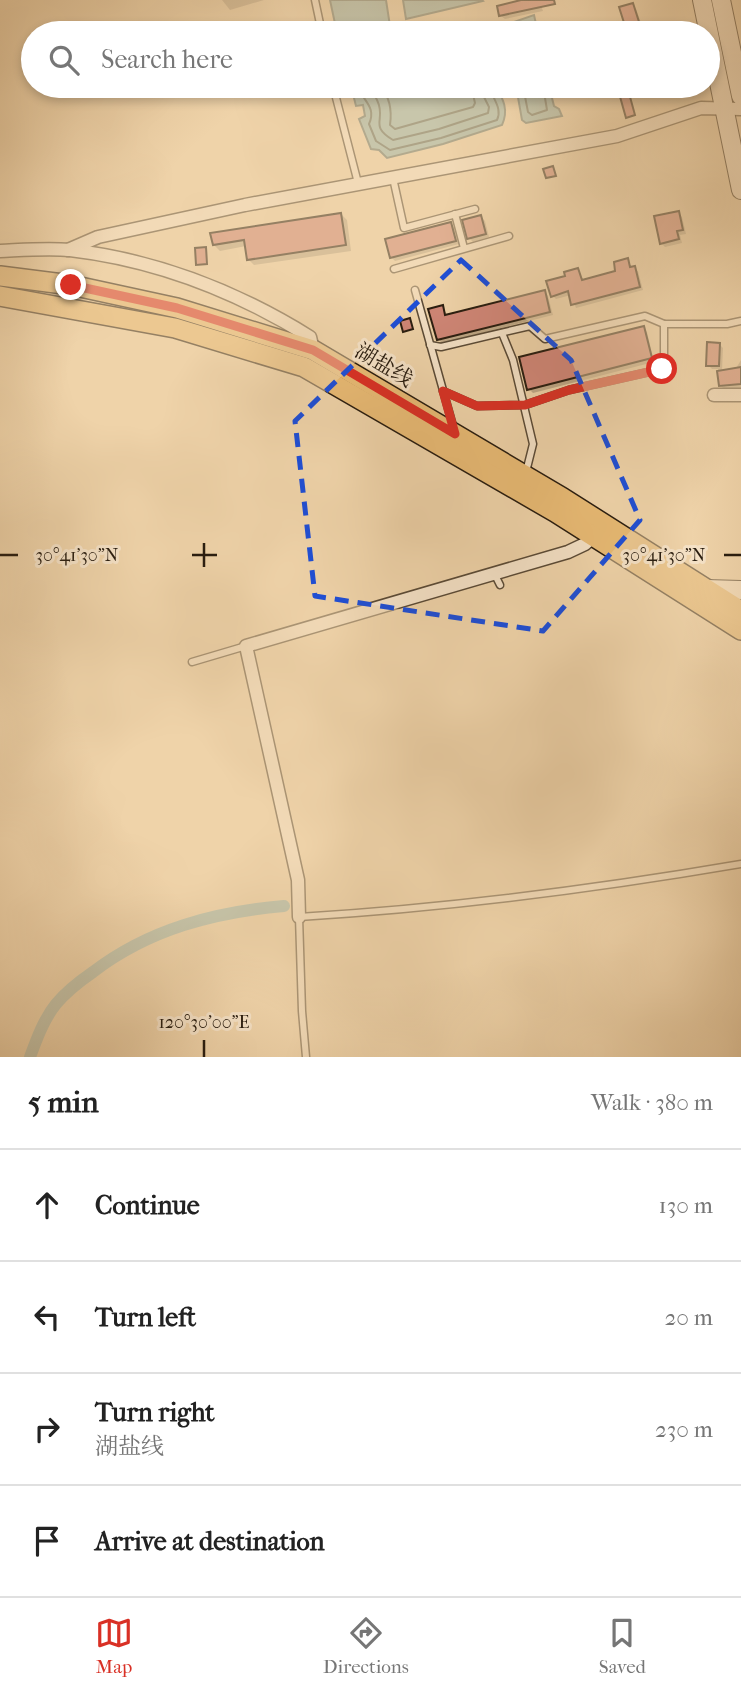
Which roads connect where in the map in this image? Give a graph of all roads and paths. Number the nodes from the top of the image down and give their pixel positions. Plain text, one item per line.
1 (315, 0) edge
2 (702, 0) edge
3 (721, 0) edge
4 (319, 21) edge
5 (706, 21) edge
6 (720, 72) edge
7 (741, 96) edge
8 (336, 98) edge
9 (733, 109) edge
10 (393, 176) junction
11 (358, 183) junction
12 (741, 190) edge
13 (475, 209) dead end
14 (455, 214) junction
15 (509, 236) dead end
16 (464, 248) junction
17 (68, 250) junction
18 (0, 251) edge
19 (394, 269) dead end
20 (0, 276) edge
21 (415, 289) dead end
22 (0, 296) edge
23 (741, 321) edge
24 (664, 324) junction
25 (502, 333) junction
26 (430, 345) junction
27 (313, 350) junction
28 (443, 391) junction
29 (741, 395) edge
30 (714, 396) dead end
31 (525, 405) junction
32 (455, 434) junction
33 (525, 475) junction
34 (594, 536) junction
35 (706, 589) junction
36 (741, 590) edge
37 (741, 611) edge
38 (741, 630) edge
39 (246, 646) junction
40 (192, 662) dead end
41 (741, 864) edge
42 (299, 916) junction
43 (306, 1057) edge

1 - 4 lane
2 - 5 main road
3 - 7 main road
6 - 9 main road
8 - 11 lane
9 - 10 street
9 - 12 main road
10 - 11 street
10 - 14 lane
11 - 17 street
13 - 14 lane
14 - 16 lane
15 - 16 lane
16 - 19 lane
17 - 18 street
17 - 27 street
20 - 27 main road, 湖盐线
21 - 26 lane
22 - 34 main road, 湖盐线
23 - 24 lane
24 - 25 lane
24 - 31 lane
25 - 26 lane
25 - 31 lane
26 - 28 lane
27 - 32 main road, 湖盐线
28 - 31 lane
28 - 32 lane
29 - 30 street
31 - 33 lane
32 - 33 main road, 湖盐线
33 - 35 main road, 湖盐线
34 - 38 main road, 湖盐线
34 - 39 street
35 - 36 main road
35 - 37 main road, 湖盐线
39 - 40 lane
39 - 42 street
41 - 42 lane
42 - 43 lane

